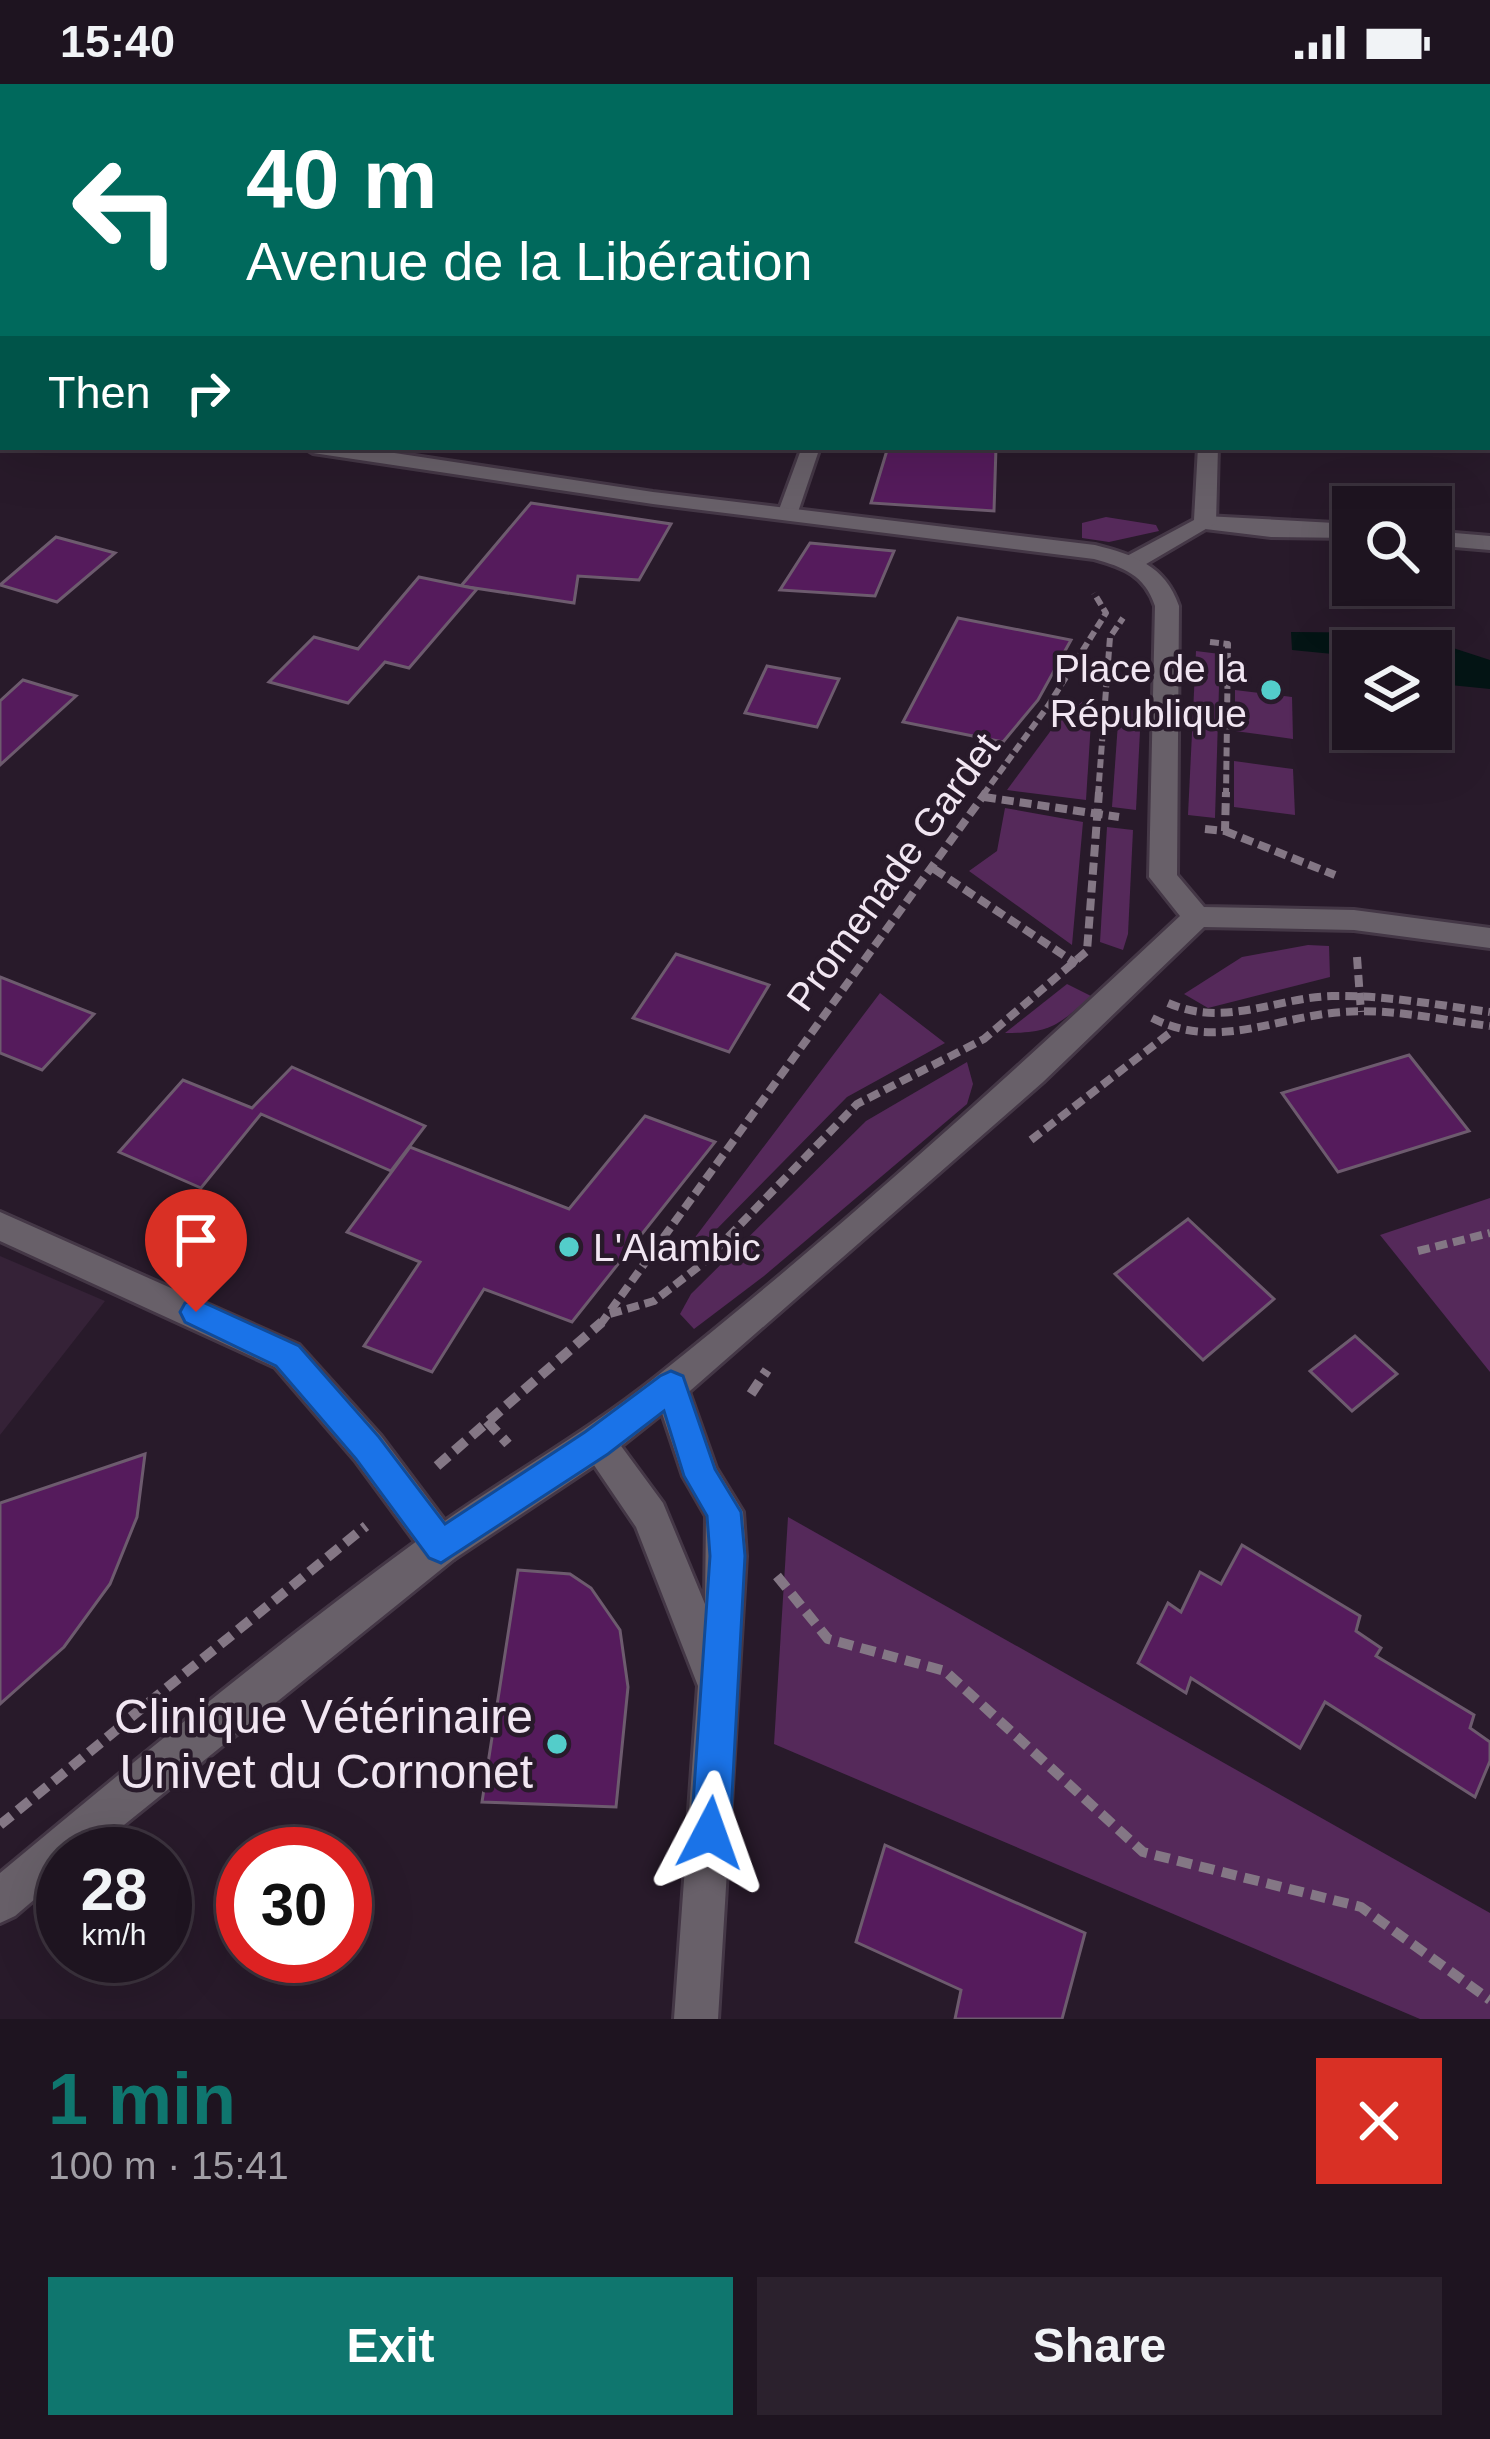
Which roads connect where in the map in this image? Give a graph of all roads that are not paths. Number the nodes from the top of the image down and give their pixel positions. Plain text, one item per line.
1 (334, 450) edge
2 (810, 450) edge
3 (1208, 450) edge
4 (787, 515) junction
5 (1205, 523) junction
6 (1332, 531) edge
7 (1452, 540) edge
8 (1490, 543) edge
9 (1133, 562) junction
10 (1197, 917) junction
11 (1490, 938) edge
12 (0, 1226) edge
13 (671, 1386) junction
14 (597, 1443) junction
15 (441, 1546) junction
16 (721, 1694) junction
17 (0, 1901) edge
18 (696, 2019) edge

1 - 4 street
2 - 4 lane
3 - 5 street
4 - 9 street
5 - 6 street
5 - 9 street
7 - 8 street
9 - 10 street
10 - 11 street
10 - 13 street
12 - 15 street
13 - 14 street
13 - 16 street
14 - 15 street
14 - 16 street
15 - 17 street
16 - 18 street

